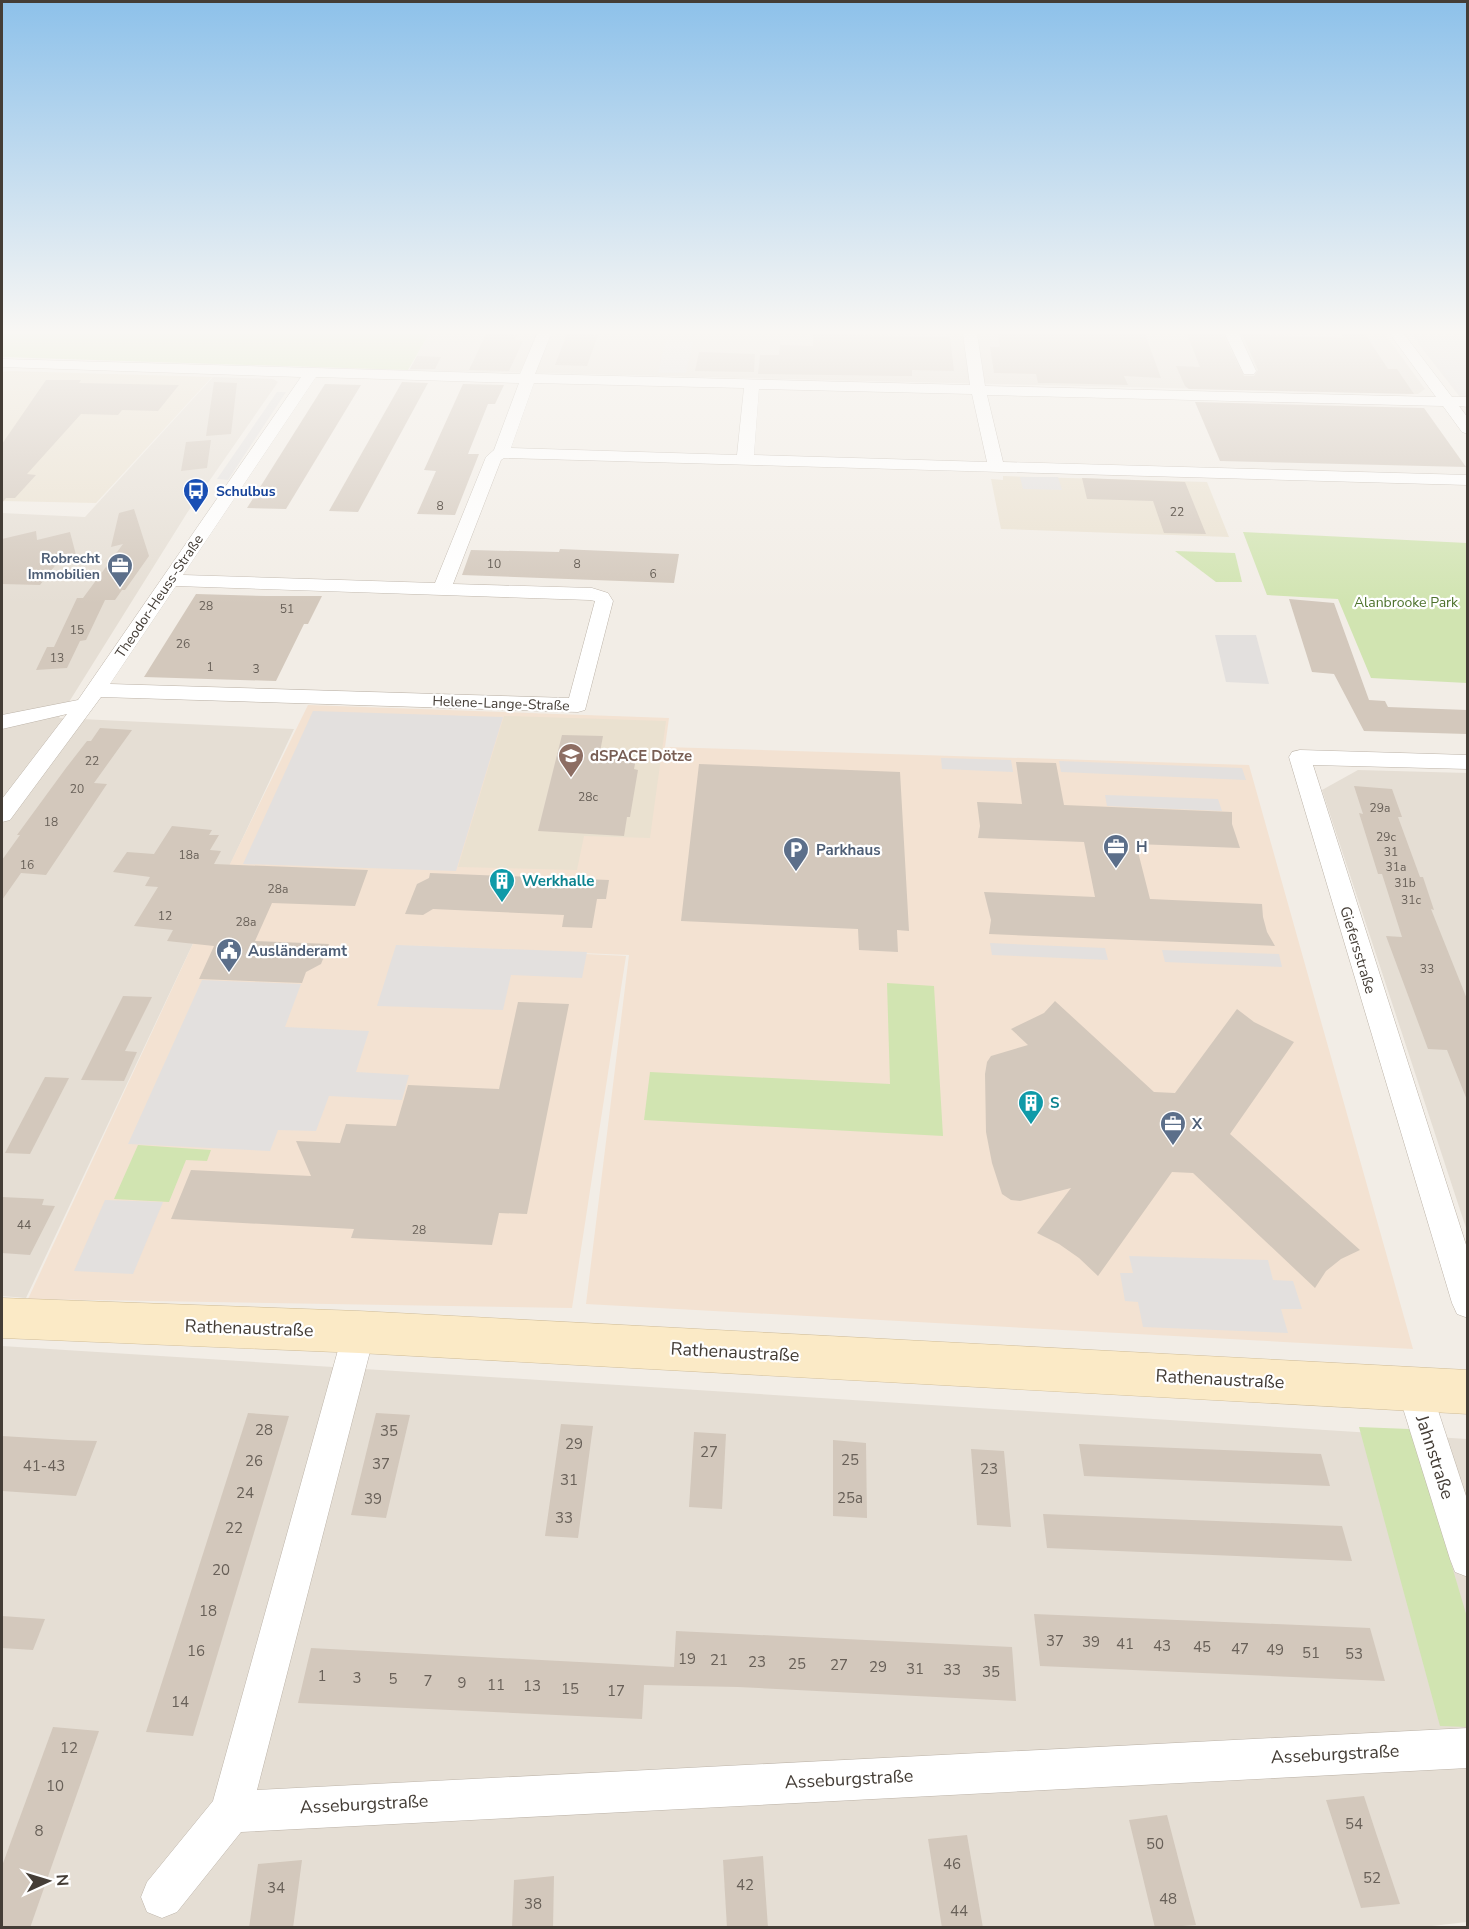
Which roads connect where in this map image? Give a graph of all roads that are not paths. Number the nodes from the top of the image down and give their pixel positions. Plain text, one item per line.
1 (276, 424) edge
2 (511, 424) edge
3 (748, 424) edge
4 (986, 424) edge
5 (501, 453) junction
6 (745, 460) junction
7 (996, 465) junction
8 (1467, 480) edge
9 (170, 580) junction
10 (442, 589) junction
11 (90, 699) junction
12 (2, 722) edge
13 (1467, 762) edge
14 (2, 814) edge
15 (1467, 1303) edge
16 (2, 1318) edge
17 (359, 1332) junction
18 (1414, 1389) junction
19 (1467, 1392) edge
20 (1467, 1558) edge
21 (1467, 1748) edge
22 (231, 1812) junction
23 (162, 1897) dead end

1 - 9 street, Theodor-Heuss-Straße
2 - 5 street
3 - 6 street
4 - 7 street
5 - 6 street
5 - 10 street
6 - 7 street
7 - 8 street
9 - 10 street, Helene-Lange-Straße
9 - 11 street, Theodor-Heuss-Straße
10 - 11 street, Helene-Lange-Straße
11 - 12 street
11 - 14 street, Theodor-Heuss-Straße
13 - 15 street, Giefersstraße
16 - 17 street, Rathenaustraße
17 - 18 street, Rathenaustraße
17 - 22 street
18 - 19 street, Rathenaustraße
18 - 20 street, Jahnstraße
21 - 22 street, Asseburgstraße
22 - 23 street

